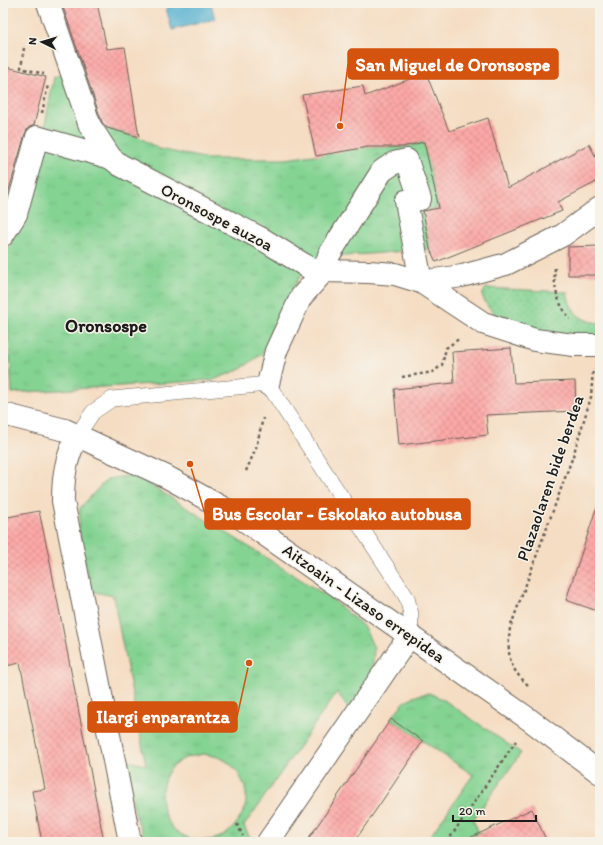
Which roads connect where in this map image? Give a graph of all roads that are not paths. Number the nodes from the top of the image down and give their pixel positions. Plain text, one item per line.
1 (49, 6) edge
2 (111, 158) junction
3 (600, 208) edge
4 (3, 235) edge
5 (324, 272) junction
6 (421, 282) junction
7 (595, 346) edge
8 (268, 384) junction
9 (3, 414) edge
10 (77, 436) junction
11 (410, 635) junction
12 (600, 773) edge
13 (130, 842) edge
14 (268, 842) edge

1 - 2 street, Oronsospe auzoa
2 - 4 street, Oronsospe auzoa
2 - 5 street, Oronsospe auzoa
3 - 6 street, Oronsospe auzoa
5 - 6 street, Oronsospe auzoa
5 - 6 street
5 - 8 street
6 - 7 street, Oronsospe auzoa
8 - 10 lane
8 - 11 lane
9 - 10 street, Aitzoain - Lizaso errepidea
10 - 11 street, Aitzoain - Lizaso errepidea
10 - 13 street
11 - 12 street, Aitzoain - Lizaso errepidea
11 - 14 street

